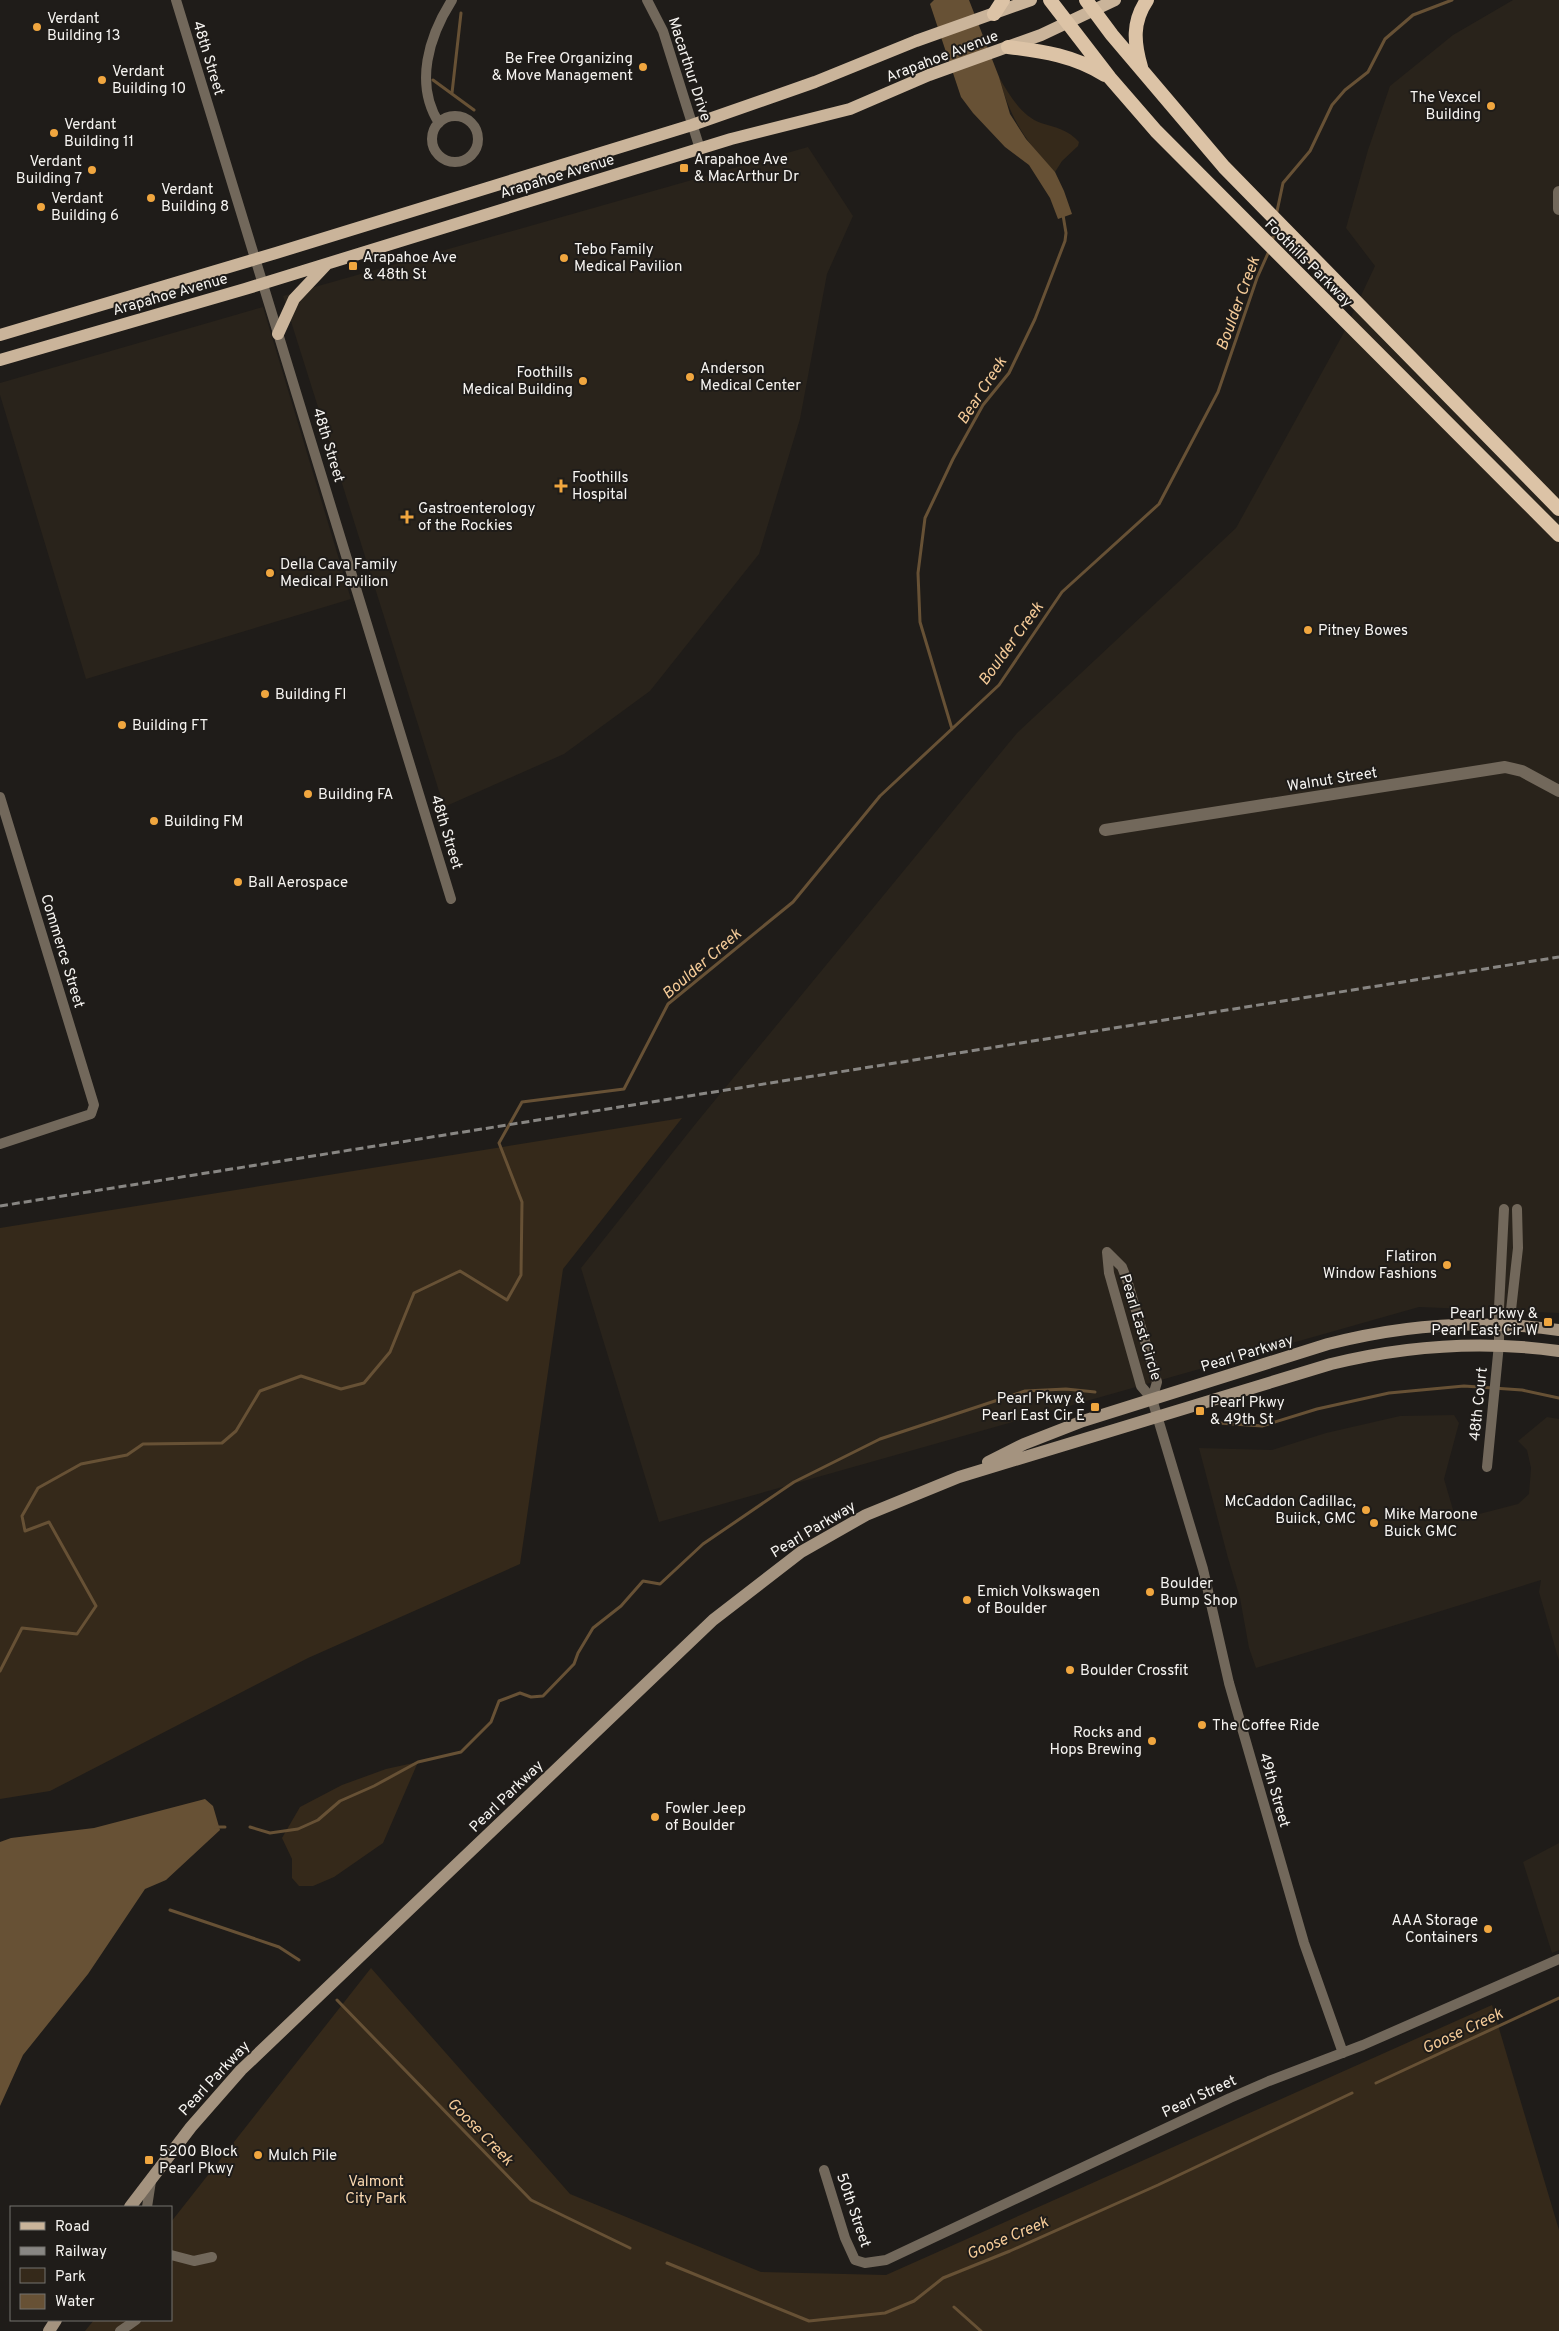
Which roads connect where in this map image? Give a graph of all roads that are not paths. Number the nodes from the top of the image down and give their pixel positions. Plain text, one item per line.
1 (176, 0) edge
2 (452, 0) edge
3 (647, 0) edge
4 (1002, 0) edge
5 (1031, 0) edge
6 (1050, 0) edge
7 (1115, 0) edge
8 (1146, 0) edge
9 (1089, 5) edge
10 (994, 14) junction
11 (1067, 22) junction
12 (1008, 47) junction
13 (1142, 70) junction
14 (1110, 78) junction
15 (439, 123) junction
16 (692, 125) junction
17 (700, 149) junction
18 (1559, 192) edge
19 (1559, 209) edge
20 (256, 259) junction
21 (327, 264) junction
22 (263, 284) junction
23 (0, 334) edge
24 (278, 334) junction
25 (0, 360) edge
26 (1559, 509) edge
27 (1559, 535) edge
28 (1559, 791) edge
29 (0, 797) edge
30 (1105, 830) dead end
31 (451, 899) dead end
32 (0, 1144) edge
33 (1504, 1209) dead end
34 (1517, 1209) dead end
35 (1501, 1323) junction
36 (1559, 1330) edge
37 (1500, 1344) junction
38 (1559, 1351) edge
39 (1152, 1399) junction
40 (1156, 1417) junction
41 (1487, 1467) dead end
42 (959, 1477) junction
43 (1559, 1959) edge
44 (1343, 2053) junction
45 (824, 2170) dead end
46 (152, 2176) junction
47 (131, 2206) edge
48 (147, 2206) edge
49 (212, 2256) dead end
50 (172, 2258) edge
51 (855, 2260) joint
52 (135, 2321) edge
53 (120, 2331) edge

1 - 20 street, 48th Street
2 - 15 street
3 - 16 street, Macarthur Drive
4 - 10 highway
5 - 10 main road, Arapahoe Avenue
6 - 11 highway, Foothills Parkway
7 - 9 main road, Arapahoe Avenue
8 - 13 highway
9 - 11 main road, Arapahoe Avenue
9 - 13 highway, Foothills Parkway
10 - 16 main road, Arapahoe Avenue
11 - 12 main road, Arapahoe Avenue
11 - 14 highway, Foothills Parkway
12 - 14 highway
12 - 17 main road, Arapahoe Avenue
13 - 26 highway, Foothills Parkway
14 - 27 highway, Foothills Parkway
15 - 15 street
16 - 17 street, Macarthur Drive
16 - 20 main road, Arapahoe Avenue
17 - 21 main road, Arapahoe Avenue
18 - 19 street
20 - 22 street, 48th Street
20 - 23 main road, Arapahoe Avenue
21 - 22 main road, Arapahoe Avenue
21 - 24 main road
22 - 24 street, 48th Street
22 - 25 main road, Arapahoe Avenue
24 - 31 street, 48th Street
28 - 30 street, Walnut Street
29 - 32 street, Commerce Street
33 - 35 street
34 - 35 street
35 - 36 main road, Pearl Parkway
35 - 37 street, 48th Court
35 - 39 main road, Pearl Parkway
37 - 38 main road, Pearl Parkway
37 - 40 main road, Pearl Parkway
37 - 41 street, 48th Court
39 - 39 street, Pearl East Circle
39 - 40 street, 49th Street
39 - 42 main road, Pearl Parkway
40 - 42 main road, Pearl Parkway
40 - 44 street, 49th Street
42 - 46 main road, Pearl Parkway
43 - 44 street, Pearl Street
44 - 51 street, Pearl Street
45 - 51 street, 50th Street
46 - 47 main road, Pearl Parkway
46 - 48 street
49 - 50 street
52 - 53 street

